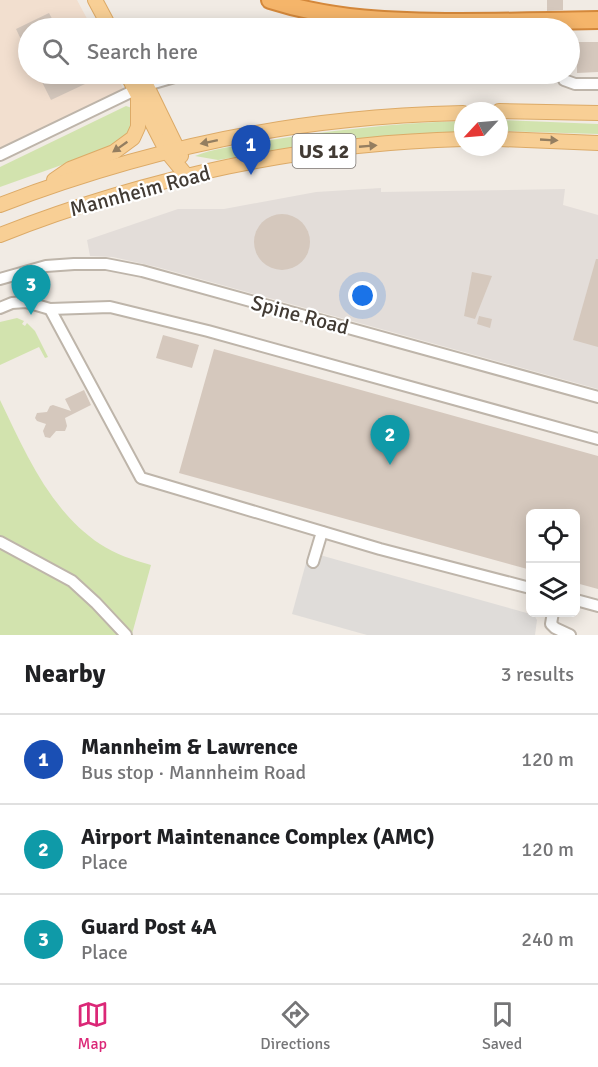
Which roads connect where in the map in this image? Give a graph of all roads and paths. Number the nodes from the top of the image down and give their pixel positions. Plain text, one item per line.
1 (94, 0) edge
2 (270, 0) edge
3 (104, 18) edge
4 (350, 18) edge
5 (580, 20) edge
6 (598, 20) edge
7 (580, 84) edge
8 (598, 84) edge
9 (140, 86) edge
10 (508, 111) edge
11 (598, 113) edge
12 (454, 114) edge
13 (454, 140) edge
14 (508, 140) edge
15 (598, 143) edge
16 (173, 151) junction
17 (0, 155) edge
18 (186, 175) junction
19 (36, 191) junction
20 (0, 205) edge
21 (0, 235) edge
22 (0, 279) edge
23 (0, 308) edge
24 (50, 309) junction
25 (598, 397) edge
26 (598, 439) edge
27 (322, 532) junction
28 (14, 536) dead end
29 (3, 545) edge
30 (313, 562) dead end
31 (526, 587) edge
32 (580, 601) edge
33 (598, 606) edge
34 (552, 617) edge
35 (126, 635) edge
36 (570, 635) edge

1 - 3 main road
2 - 4 highway
5 - 6 highway
7 - 8 street
9 - 16 main road
9 - 17 street
9 -> 19 main road
10 - 11 main road
12 -> 16 main road, Mannheim Road / US 12
18 -> 13 main road, Mannheim Road / US 12
14 -> 15 main road
16 - 18 main road
16 - 19 main road, Mannheim Road / US 12
18 - 21 main road, Mannheim Road / US 12
19 - 20 main road, Mannheim Road / US 12
22 - 25 street, Spine Road
23 - 24 street
24 - 26 street
24 - 27 street
27 - 30 street
27 - 31 street
28 - 29 street
29 - 35 street
32 - 33 street
34 - 36 street

